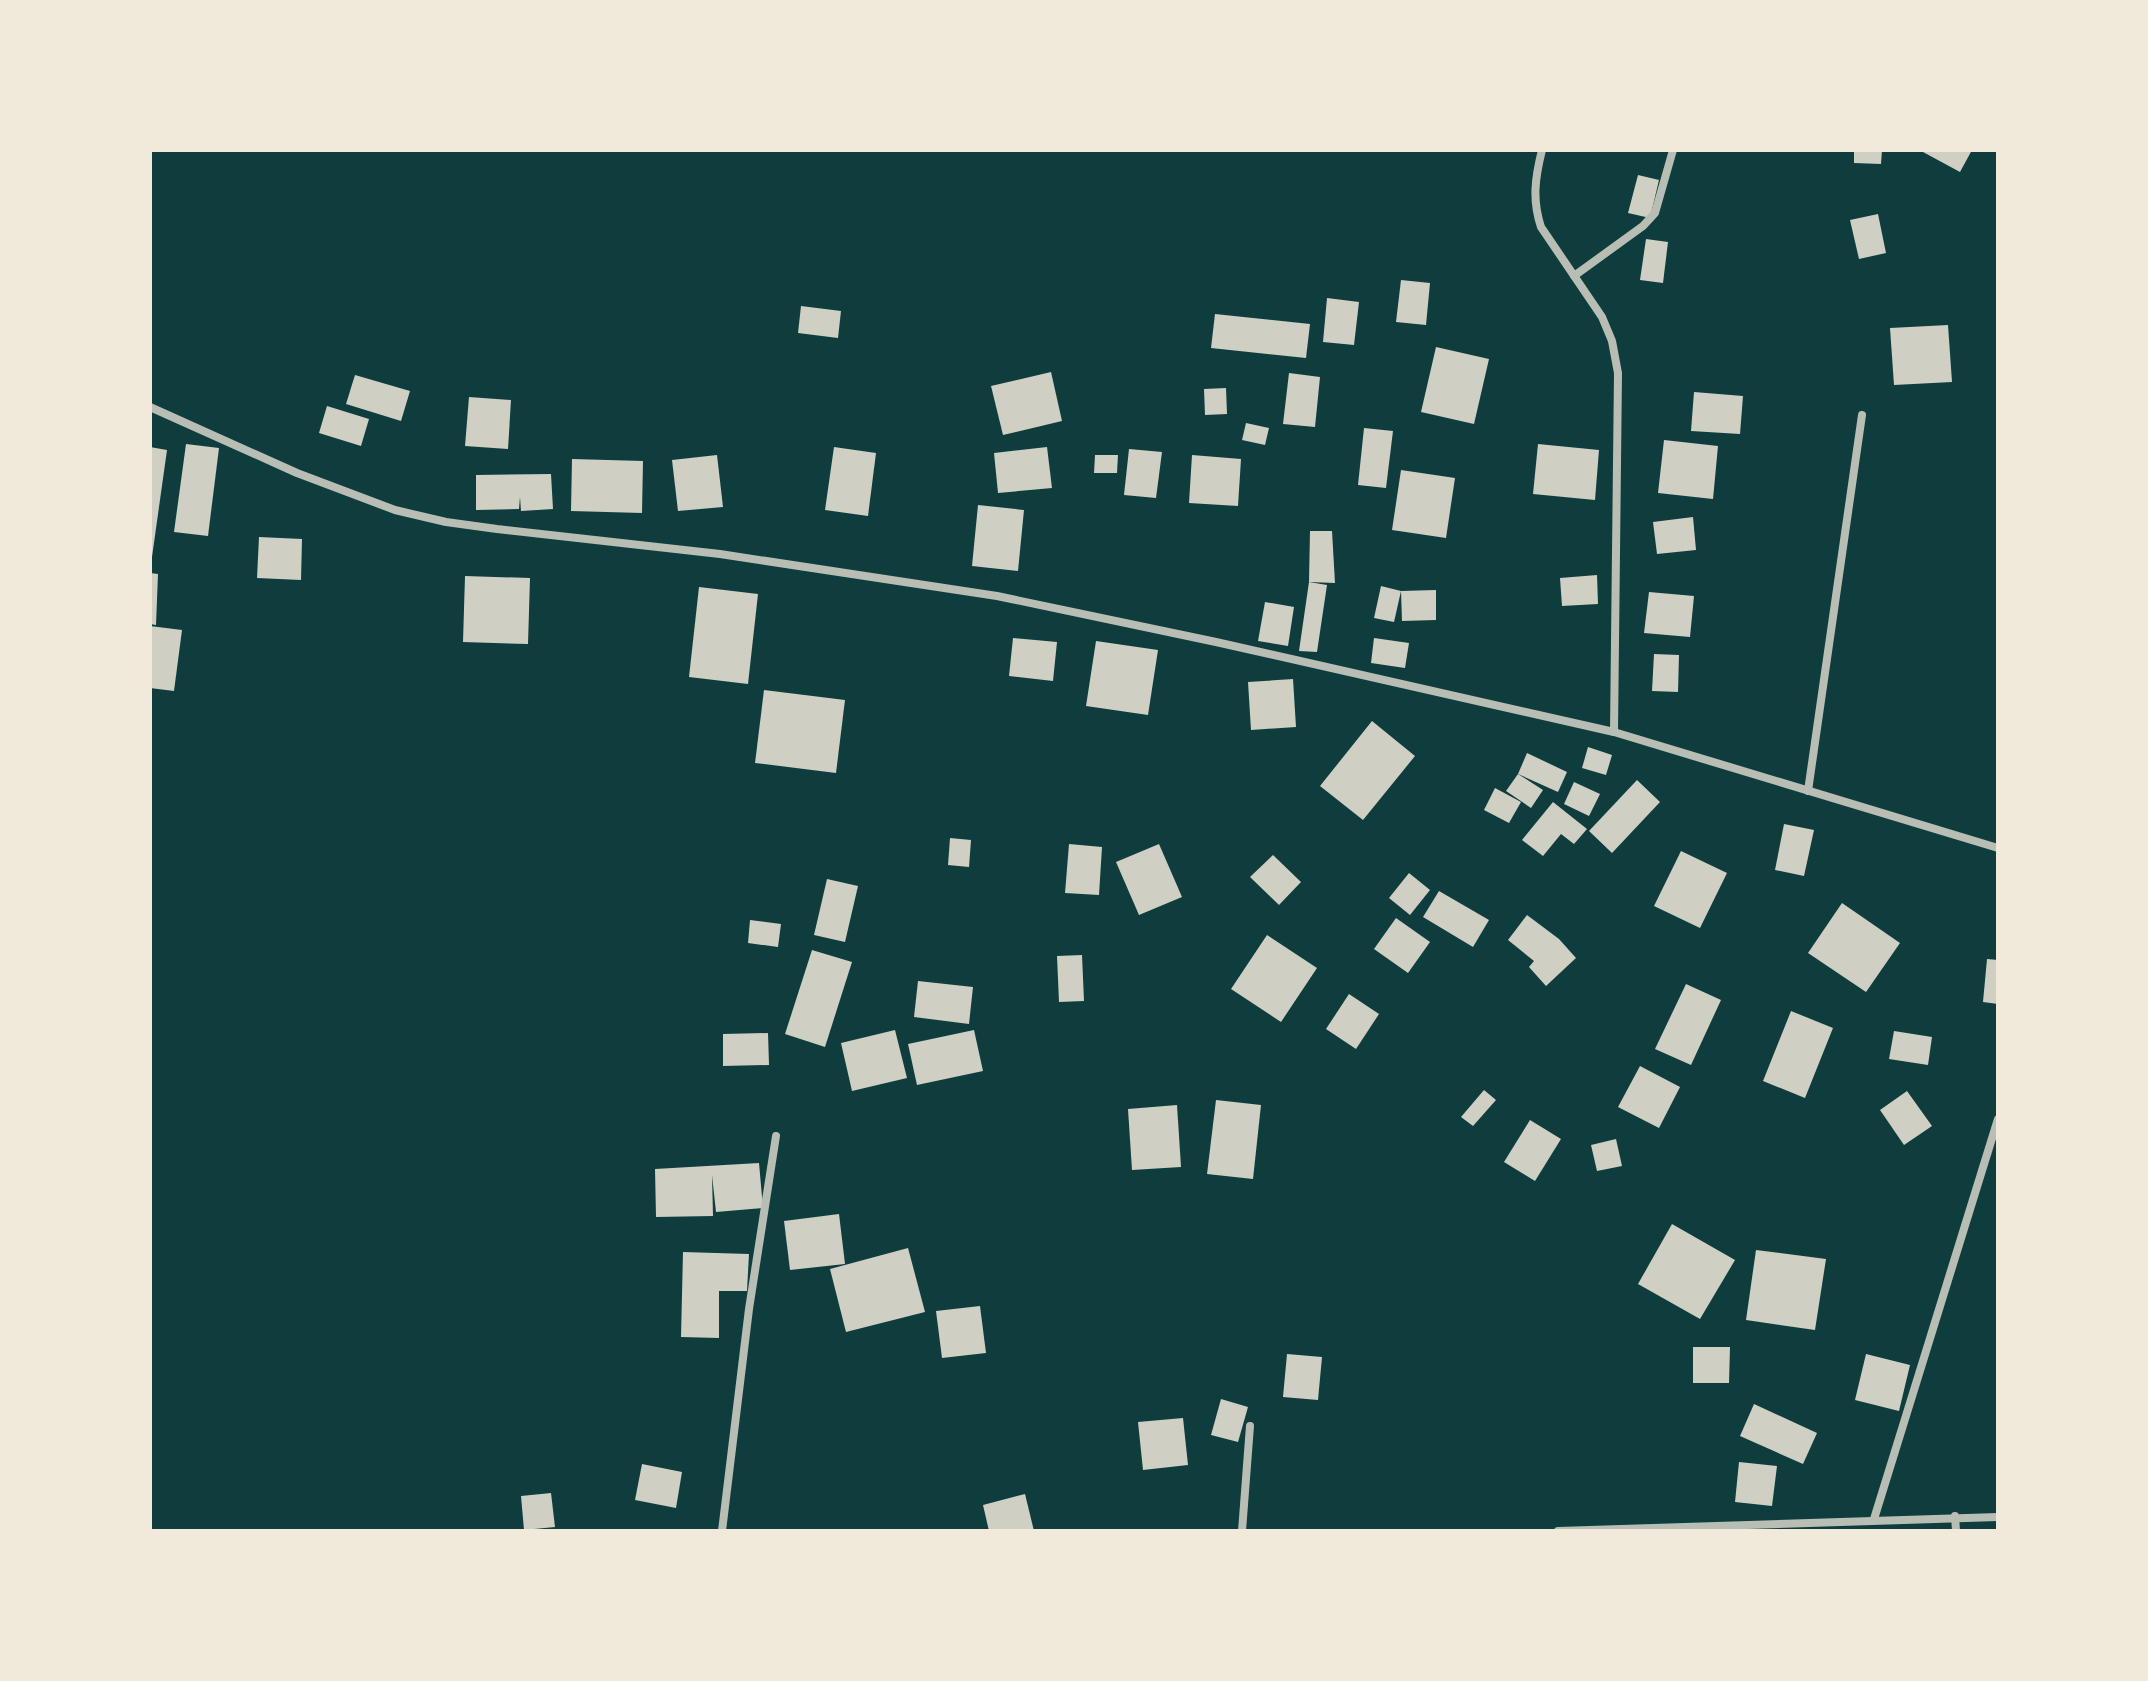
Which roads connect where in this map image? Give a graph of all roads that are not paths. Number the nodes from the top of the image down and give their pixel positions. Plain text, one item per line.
1 (1542, 150) edge
2 (1673, 150) edge
3 (1574, 276) junction
4 (150, 407) edge
5 (1862, 415) dead end
6 (1614, 732) junction
7 (1808, 791) junction
8 (1998, 848) edge
9 (1998, 1119) edge
10 (776, 1136) dead end
11 (1250, 1426) dead end
12 (1955, 1516) junction
13 (1998, 1517) edge
14 (1874, 1519) junction
15 (722, 1531) edge
16 (1242, 1531) edge
17 (1558, 1531) edge
18 (1956, 1531) edge

1 - 3 street
2 - 3 street
3 - 6 street
4 - 6 street
5 - 7 street
6 - 7 street
7 - 8 street
9 - 14 street
10 - 15 street
11 - 16 street
12 - 13 street
12 - 14 street
12 - 18 street
14 - 17 street

